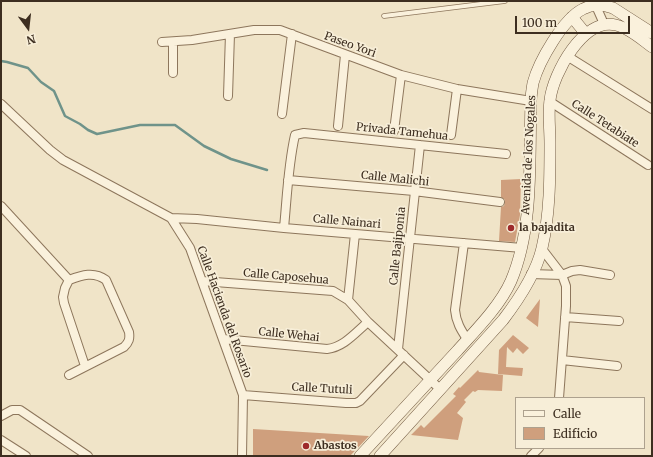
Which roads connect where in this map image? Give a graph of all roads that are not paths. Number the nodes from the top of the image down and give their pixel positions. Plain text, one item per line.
1 (505, 1) edge
2 (595, 3) edge
3 (616, 5) edge
4 (384, 16) dead end
5 (572, 17) junction
6 (604, 24) junction
7 (652, 33) edge
8 (230, 34) junction
9 (292, 34) junction
10 (586, 34) junction
11 (162, 42) dead end
12 (173, 42) junction
13 (652, 47) edge
14 (345, 55) junction
15 (568, 56) junction
16 (173, 74) dead end
17 (402, 75) junction
18 (457, 89) junction
19 (228, 96) dead end
20 (530, 101) junction
21 (549, 101) junction
22 (1, 104) edge
23 (652, 109) edge
24 (282, 114) dead end
25 (338, 126) dead end
26 (394, 131) dead end
27 (451, 135) dead end
28 (420, 145) junction
29 (506, 154) dead end
30 (648, 165) dead end
31 (288, 180) junction
32 (414, 191) junction
33 (500, 202) dead end
34 (1, 206) edge
35 (171, 218) junction
36 (284, 228) junction
37 (355, 234) junction
38 (410, 239) junction
39 (464, 243) junction
40 (522, 248) junction
41 (542, 249) junction
42 (532, 274) junction
43 (610, 274) dead end
44 (562, 275) junction
45 (68, 280) junction
46 (202, 281) junction
47 (348, 300) junction
48 (565, 317) junction
49 (619, 321) dead end
50 (368, 322) junction
51 (223, 339) junction
52 (467, 340) junction
53 (398, 349) junction
54 (404, 355) junction
55 (562, 360) junction
56 (85, 366) junction
57 (617, 366) dead end
58 (69, 375) dead end
59 (430, 380) junction
60 (440, 389) junction
61 (242, 395) junction
62 (559, 397) edge
63 (1, 416) edge
64 (1, 440) edge
65 (538, 449) edge
66 (12, 453) edge
67 (26, 456) edge
68 (88, 456) edge
69 (242, 456) edge
70 (360, 456) edge
71 (380, 456) edge
72 (530, 456) edge

1 - 4 lane
2 - 3 main road, Avenida de los Nogales
2 - 5 main road, Avenida de los Nogales
2 - 6 street
3 - 7 main road, Avenida de los Nogales
5 - 10 main road
5 - 20 main road, Avenida de los Nogales
6 - 10 main road, Avenida de los Nogales
6 - 13 main road
8 - 9 street, Paseo Yori
8 - 12 street, Paseo Yori
8 - 19 street
9 - 14 street, Paseo Yori
9 - 24 street
10 - 15 main road, Avenida de los Nogales
11 - 12 street, Paseo Yori
12 - 16 street
14 - 17 street, Paseo Yori
14 - 25 street
15 - 21 main road, Avenida de los Nogales
15 - 23 street
17 - 18 street, Paseo Yori
17 - 26 street
18 - 20 street, Paseo Yori
18 - 27 street
20 - 40 main road, Avenida de los Nogales
21 - 30 street, Calle Tetabiate
21 - 41 main road, Avenida de los Nogales
22 - 35 street, Calle Hacienda del Rosario
28 - 29 street, Privada Tamehua
28 - 31 street, Privada Tamehua
28 - 32 street, Calle Bajiponia
31 - 32 street, Calle Malichi
31 - 36 street
32 - 33 street, Calle Malichi
32 - 38 street, Calle Bajiponia
34 - 45 street
35 - 36 street, Calle Nainari
35 - 46 street, Calle Hacienda del Rosario
36 - 37 street, Calle Nainari
37 - 38 street, Calle Nainari
37 - 47 street
38 - 39 street, Calle Nainari
38 - 53 street, Calle Bajiponia
39 - 40 street, Calle Nainari
39 - 52 street
40 - 52 main road, Avenida de los Nogales
41 - 42 main road, Avenida de los Nogales
41 - 44 street
42 - 44 street
42 - 60 main road, Avenida de los Nogales
43 - 44 street
44 - 48 street
45 - 56 street
45 - 56 street
46 - 47 street, Calle Caposehua
46 - 51 street, Calle Hacienda del Rosario
47 - 50 street, Calle Caposehua
48 - 49 street
48 - 55 street
50 - 51 street, Calle Wehai
50 - 53 street, Calle Caposehua
51 - 61 street, Calle Hacienda del Rosario
52 - 59 main road, Avenida de los Nogales
53 - 54 street, Calle Caposehua
54 - 59 street, Calle Caposehua
54 - 61 street, Calle Tutuli
55 - 57 street
55 - 62 street
56 - 58 street
59 - 60 street, Calle Caposehua
59 - 70 main road, Avenida de los Nogales
60 - 71 main road, Avenida de los Nogales
61 - 69 street, Calle Hacienda del Rosario
63 - 68 street
64 - 66 street
65 - 72 street
66 - 67 street

